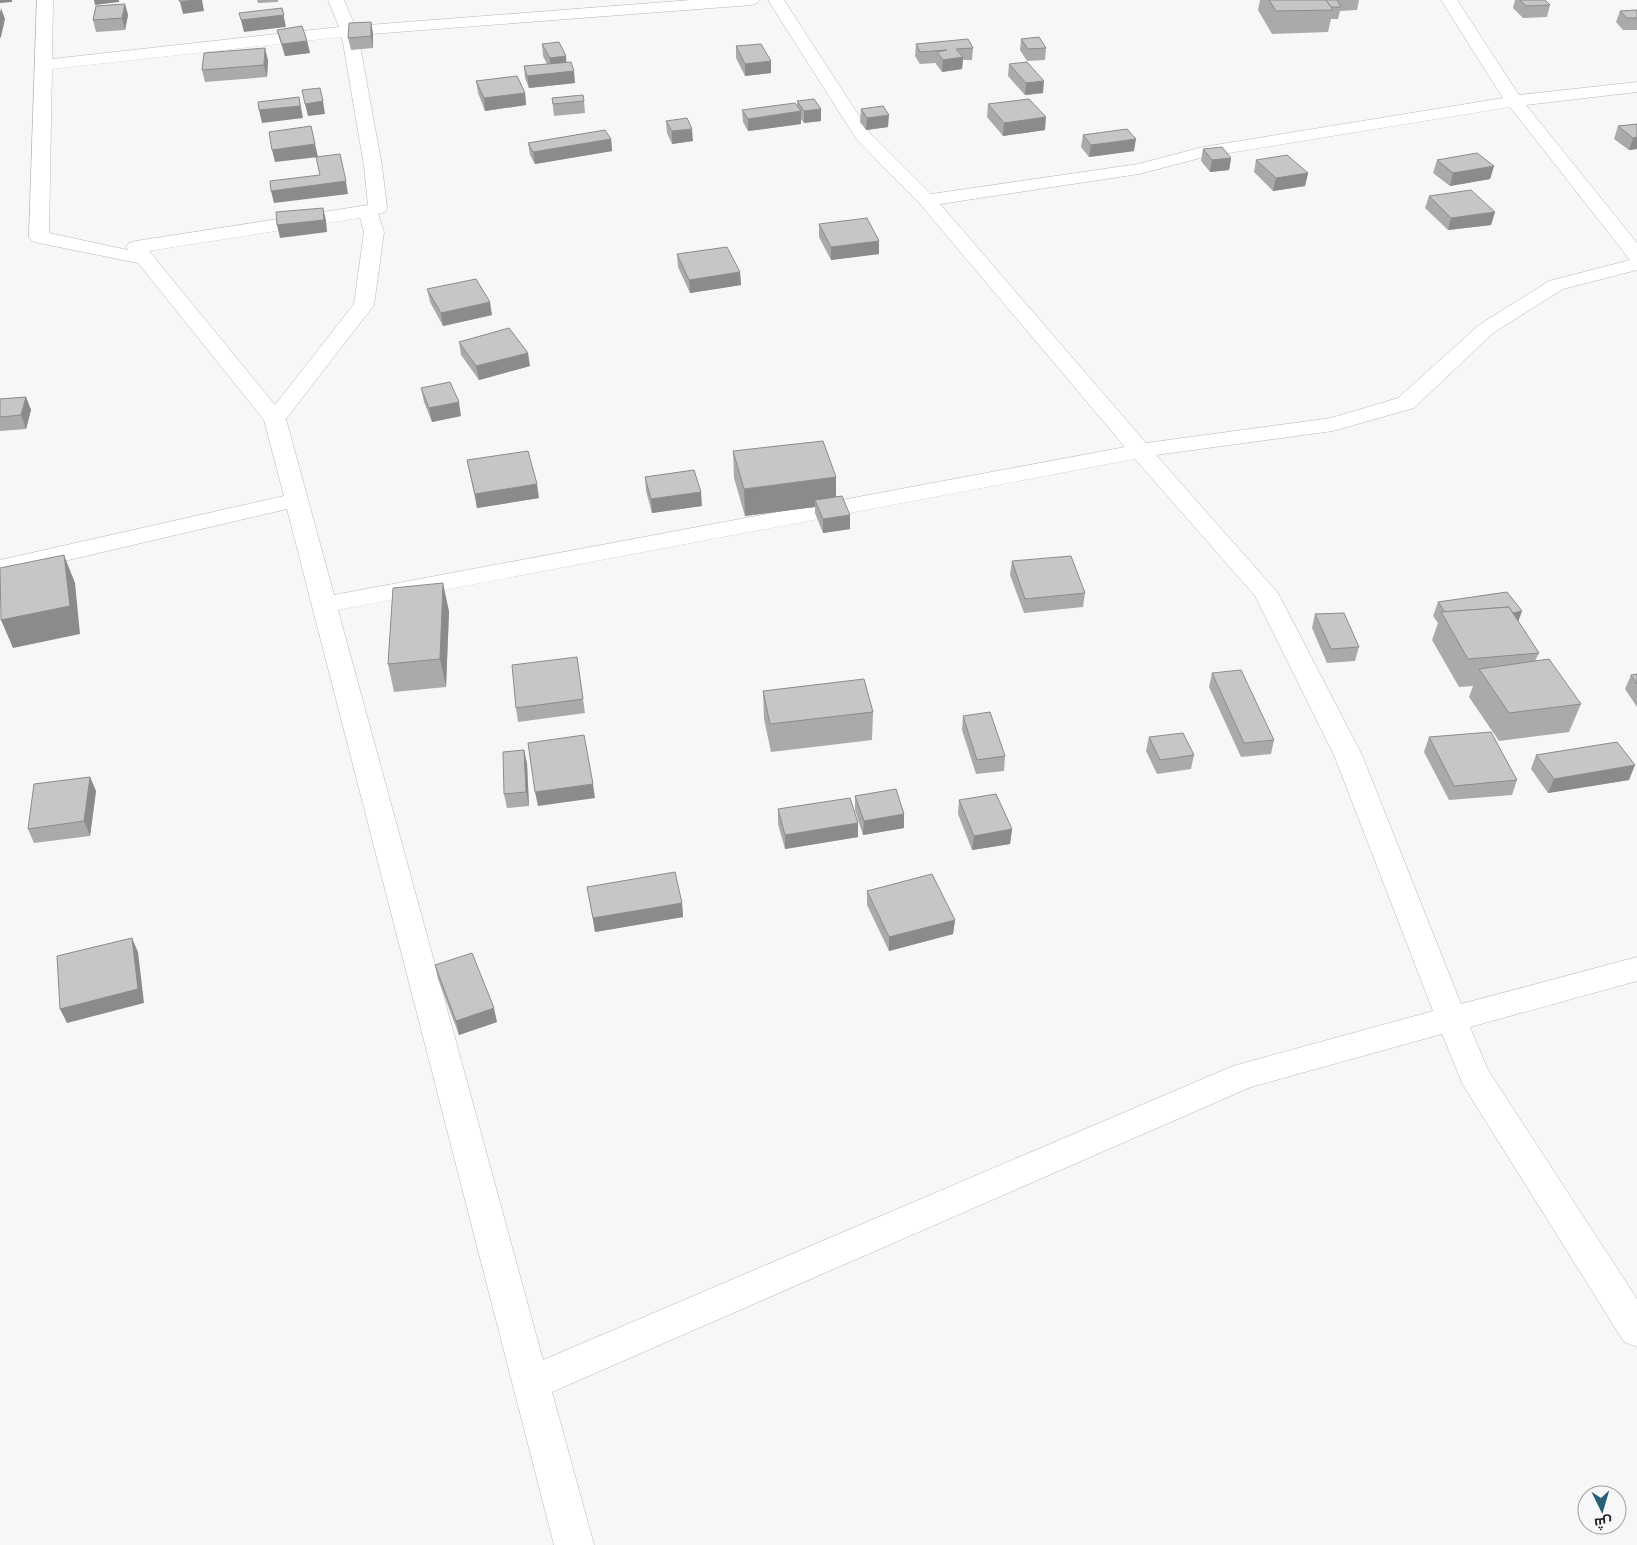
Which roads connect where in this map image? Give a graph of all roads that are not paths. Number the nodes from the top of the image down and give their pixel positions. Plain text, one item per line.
1 (45, 0) edge
2 (336, 0) edge
3 (752, 0) edge
4 (776, 0) edge
5 (1450, 0) edge
6 (349, 31) junction
7 (44, 65) junction
8 (1637, 87) edge
9 (1514, 101) junction
10 (927, 200) junction
11 (368, 211) junction
12 (1637, 256) edge
13 (145, 258) junction
14 (1637, 264) edge
15 (275, 419) junction
16 (1140, 451) junction
17 (296, 500) junction
18 (0, 568) edge
19 (324, 605) junction
20 (1637, 970) edge
21 (1450, 1019) junction
22 (1637, 1330) edge
23 (531, 1383) junction
24 (574, 1545) edge

1 - 7 street
2 - 6 street
3 - 6 street
4 - 10 street
5 - 9 street
6 - 7 street
6 - 11 street
7 - 13 street
8 - 9 street
9 - 10 street
9 - 12 street
10 - 16 street
11 - 13 street
11 - 15 street
13 - 15 street
14 - 16 street
15 - 17 street
16 - 19 street
16 - 21 street
17 - 18 street
17 - 19 street
19 - 23 street
20 - 21 street
21 - 22 street
21 - 23 street
23 - 24 street

